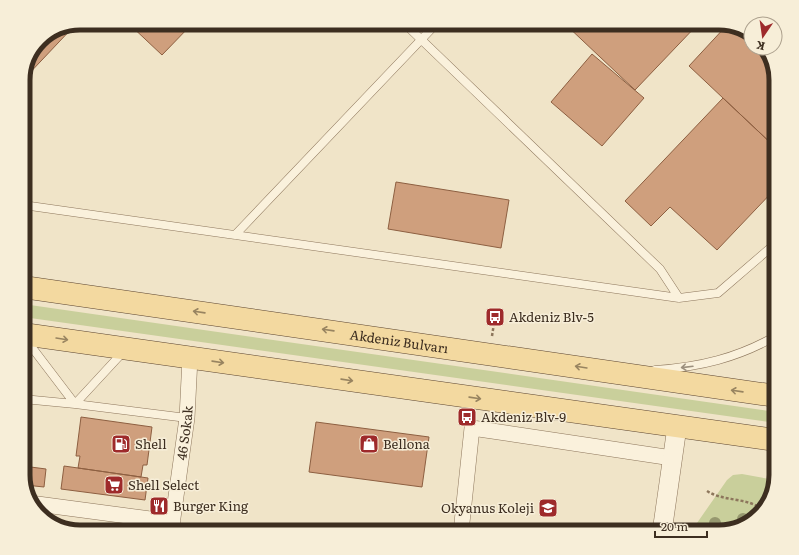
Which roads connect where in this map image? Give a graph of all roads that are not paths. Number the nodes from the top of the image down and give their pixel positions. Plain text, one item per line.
1 (411, 30) edge
2 (430, 30) edge
3 (421, 39) junction
4 (30, 206) edge
5 (235, 235) junction
6 (769, 249) edge
7 (30, 288) edge
8 (679, 298) junction
9 (30, 335) edge
10 (769, 340) edge
11 (30, 346) edge
12 (126, 349) junction
13 (190, 358) junction
14 (614, 372) junction
15 (769, 395) edge
16 (30, 400) edge
17 (75, 404) junction
18 (187, 418) junction
19 (677, 427) junction
20 (769, 439) edge
21 (672, 458) junction
22 (39, 505) edge
23 (160, 525) edge
24 (172, 525) edge
25 (462, 525) edge
26 (663, 525) edge

1 - 3 lane
2 - 3 lane
3 - 5 lane
3 - 8 lane
4 - 5 lane
5 - 8 lane
6 - 8 lane
14 -> 7 main road, Akdeniz Bulvarı
9 -> 12 main road
10 -> 14 lane
11 - 17 lane
12 - 13 main road
12 - 17 lane
13 - 18 street, 46 Sokak
13 -> 19 main road
15 -> 14 main road, Akdeniz Bulvarı
16 - 17 lane
17 - 18 lane
18 - 24 street, 46 Sokak
19 - 20 main road
19 - 21 street
21 - 25 street
21 - 26 street
22 - 23 street

